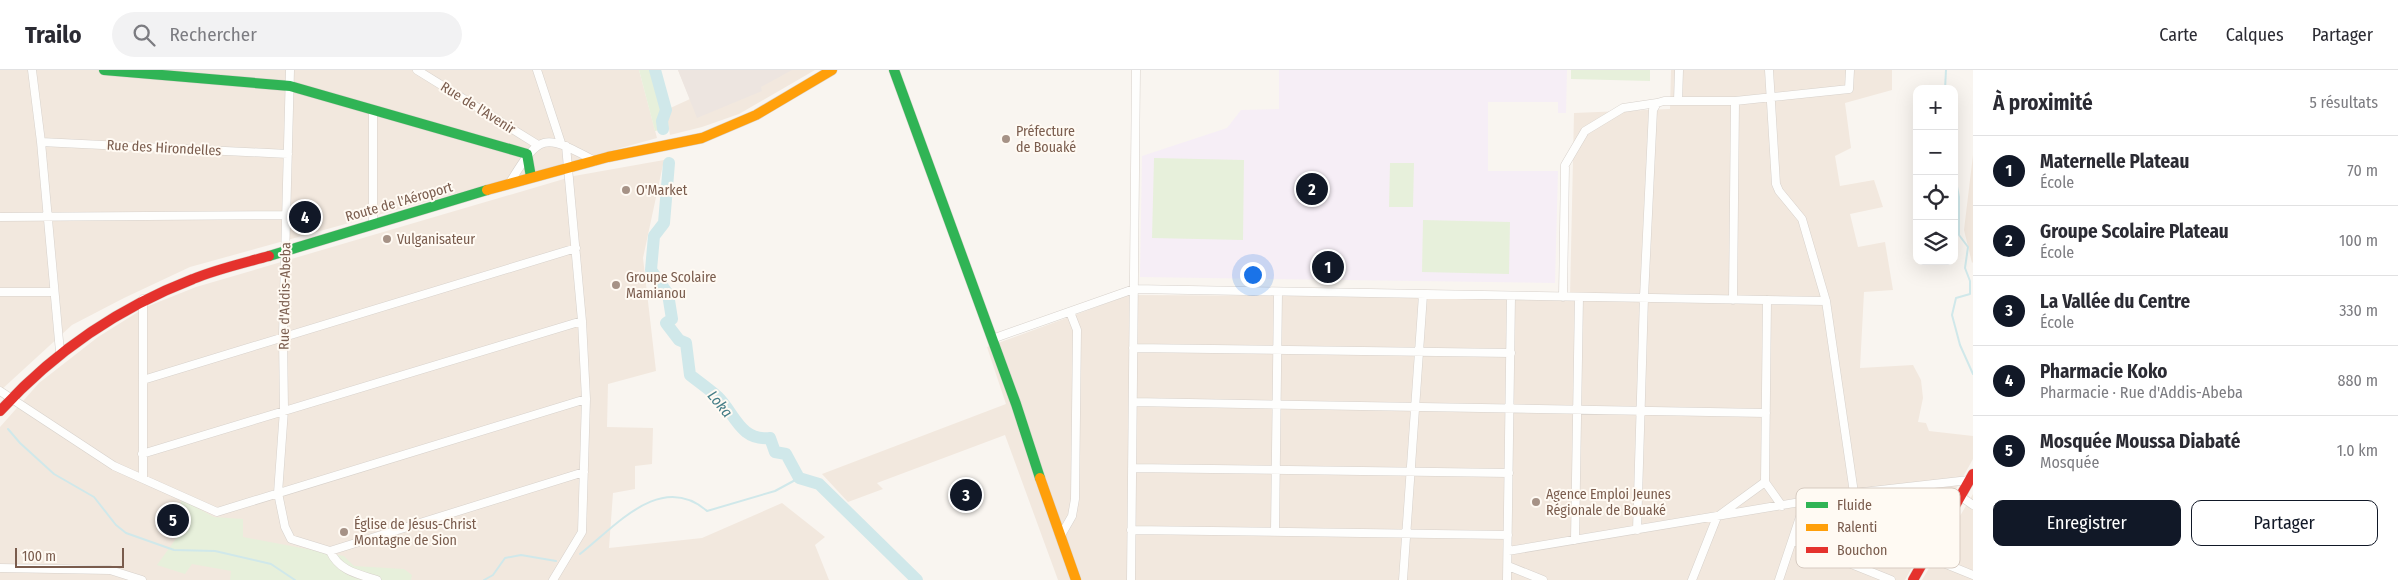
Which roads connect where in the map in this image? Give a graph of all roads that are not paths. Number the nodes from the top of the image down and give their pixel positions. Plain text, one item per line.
1 (32, 70) edge
2 (104, 70) edge
3 (290, 70) edge
4 (417, 70) edge
5 (537, 70) edge
6 (832, 70) edge
7 (894, 70) edge
8 (1136, 70) edge
9 (1679, 70) edge
10 (1769, 70) edge
11 (1850, 70) edge
12 (117, 71) edge
13 (193, 73) edge
14 (290, 86) junction
15 (1770, 96) junction
16 (1678, 101) junction
17 (1735, 101) junction
18 (1657, 103) junction
19 (373, 111) junction
20 (41, 142) junction
21 (538, 145) junction
22 (564, 145) junction
23 (288, 154) junction
24 (527, 154) junction
25 (595, 161) junction
26 (569, 167) junction
27 (531, 177) junction
28 (508, 184) junction
29 (286, 216) junction
30 (0, 218) edge
31 (47, 218) junction
32 (373, 224) junction
33 (576, 248) junction
34 (286, 250) junction
35 (1134, 289) junction
36 (0, 292) edge
37 (54, 292) junction
38 (1278, 292) junction
39 (1423, 294) junction
40 (1511, 296) junction
41 (1563, 297) junction
42 (1579, 297) junction
43 (1644, 297) junction
44 (143, 299) junction
45 (1733, 300) junction
46 (1768, 300) junction
47 (1826, 301) junction
48 (1070, 312) junction
49 (582, 321) junction
50 (283, 336) junction
51 (992, 339) junction
52 (1133, 348) junction
53 (1277, 350) junction
54 (60, 352) junction
55 (1420, 352) junction
56 (1511, 353) junction
57 (143, 380) junction
58 (0, 391) edge
59 (11, 398) junction
60 (586, 399) junction
61 (1133, 402) junction
62 (1276, 404) junction
63 (1415, 406) junction
64 (1510, 408) junction
65 (1577, 409) junction
66 (284, 410) junction
67 (0, 411) edge
68 (1640, 411) junction
69 (1766, 413) junction
70 (142, 454) junction
71 (1132, 468) junction
72 (1275, 470) junction
73 (1409, 471) junction
74 (584, 472) junction
75 (1509, 473) junction
76 (1971, 477) edge
77 (143, 478) junction
78 (1765, 482) junction
79 (1854, 488) edge
80 (1891, 488) edge
81 (278, 493) junction
82 (1960, 496) joint
83 (1796, 504) edge
84 (1973, 505) edge
85 (1782, 506) junction
86 (1717, 517) junction
87 (1131, 530) junction
88 (1637, 530) junction
89 (1274, 532) junction
90 (1405, 534) junction
91 (1796, 534) edge
92 (1508, 535) junction
93 (1060, 537) junction
94 (1575, 540) junction
95 (1794, 541) joint
96 (330, 551) junction
97 (1508, 551) junction
98 (1508, 566) junction
99 (0, 568) edge
100 (1861, 568) edge
101 (1920, 568) edge
102 (1956, 568) edge
103 (1973, 575) edge
104 (142, 580) edge
105 (377, 580) edge
106 (553, 580) edge
107 (1076, 580) edge
108 (1131, 580) edge
109 (1403, 580) edge
110 (1507, 580) edge
111 (1543, 580) edge
112 (1692, 580) edge
113 (1779, 580) edge
114 (1891, 580) edge
115 (1913, 580) edge

1 - 20 street
2 - 12 main road
3 - 14 street, Rue d'Addis-Abeba
4 - 21 street, Rue de l'Avenir
5 - 22 street
6 - 25 main road, Route de l'Aéroport
7 - 51 main road
8 - 35 street
9 - 16 street
10 - 15 street
11 - 15 street
12 - 13 main road
13 - 14 main road
14 - 19 main road
14 - 23 street, Rue d'Addis-Abeba
15 - 17 street
15 - 47 street
16 - 17 street
16 - 18 street
17 - 45 street
18 - 41 street
18 - 43 street
19 - 24 main road
19 - 32 street
20 - 23 street, Rue des Hirondelles
20 - 31 street
21 - 22 street
21 - 24 street
22 - 25 street
22 - 26 street
23 - 29 street, Rue d'Addis-Abeba
24 - 27 main road
24 - 28 street
25 - 26 main road, Route de l'Aéroport
26 - 27 main road, Route de l'Aéroport
26 - 33 street
27 - 28 main road, Route de l'Aéroport
28 - 32 main road, Route de l'Aéroport
29 - 31 street
29 - 34 street, Rue d'Addis-Abeba
30 - 31 street
31 - 37 street
32 - 34 main road, Route de l'Aéroport
33 - 49 street
33 - 50 street
34 - 44 main road, Route de l'Aéroport
34 - 50 street, Rue d'Addis-Abeba
35 - 38 street
35 - 48 street
35 - 52 street
36 - 37 street
37 - 54 street
38 - 39 street
38 - 53 street
39 - 40 street
39 - 55 street
40 - 41 street
40 - 56 street
41 - 42 street
42 - 43 street
42 - 65 street
43 - 45 street
43 - 68 street
44 - 54 main road, Route de l'Aéroport
44 - 57 street
45 - 46 street
46 - 47 street
46 - 69 street
47 - 79 street
48 - 51 street
48 - 93 street
49 - 60 street
49 - 66 street
50 - 57 street
50 - 66 street, Rue d'Addis-Abeba
51 - 93 main road
52 - 53 street
52 - 61 street
53 - 55 street
53 - 62 street
54 - 59 main road, Route de l'Aéroport
55 - 56 street
55 - 63 street
56 - 64 street
57 - 70 street
58 - 59 street
59 - 67 main road, Route de l'Aéroport
59 - 77 street
60 - 74 street
60 - 81 street
61 - 62 street
61 - 71 street
62 - 63 street
62 - 72 street
63 - 64 street
63 - 73 street
64 - 65 street
64 - 75 street
65 - 68 street
65 - 94 street
66 - 70 street
66 - 81 street, Rue d'Addis-Abeba
68 - 69 street
68 - 88 street
69 - 78 street
70 - 77 street
71 - 72 street
71 - 87 street
72 - 73 street
72 - 89 street
73 - 75 street
73 - 90 street
74 - 96 street
74 - 106 street
75 - 92 street
76 - 80 street
76 - 82 main road
77 - 81 street
78 - 85 street
78 - 86 street
81 - 96 street, Rue d'Addis-Abeba
82 - 84 street
83 - 85 street
85 - 86 street
86 - 88 street
86 - 112 street
87 - 89 street
87 - 108 street
88 - 94 street
89 - 90 street
90 - 92 street
90 - 109 street
91 - 95 street
92 - 97 street
93 - 107 main road
94 - 97 street
95 - 113 street
96 - 105 street
97 - 98 street
98 - 110 street
98 - 111 street
99 - 104 street
100 - 114 street
101 - 115 main road
102 - 103 street

